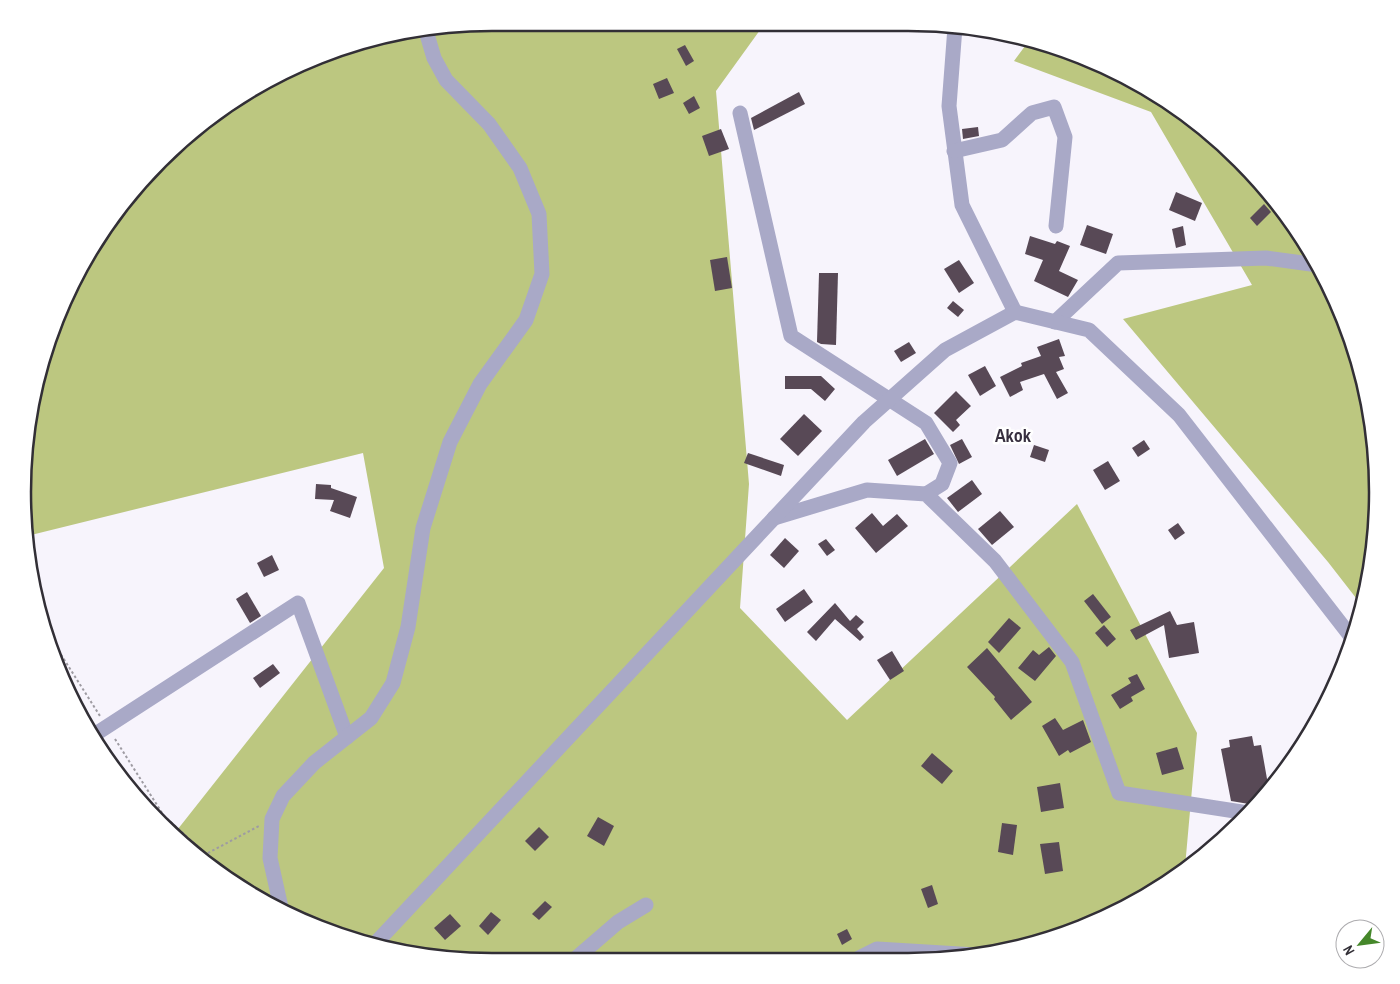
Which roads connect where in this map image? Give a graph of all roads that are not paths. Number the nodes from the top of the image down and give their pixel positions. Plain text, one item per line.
1 (954, 34) edge
2 (427, 36) edge
3 (740, 113) dead end
4 (954, 151) junction
5 (1056, 226) dead end
6 (1308, 264) edge
7 (1015, 312) junction
8 (1055, 322) junction
9 (888, 400) junction
10 (926, 494) junction
11 (773, 518) junction
12 (1347, 631) edge
13 (100, 730) edge
14 (347, 737) junction
15 (1240, 812) edge
16 (279, 900) edge
17 (646, 905) dead end
18 (380, 939) edge
19 (925, 952) edge
20 (582, 953) edge
21 (869, 953) edge

1 - 4 street
2 - 14 street
3 - 9 street
4 - 5 street
4 - 7 street
6 - 8 street
7 - 8 street
7 - 9 street
8 - 12 street
9 - 10 street
9 - 11 street
10 - 11 street
10 - 15 street
11 - 18 street
13 - 14 street
14 - 16 street
17 - 20 street
19 - 21 street

